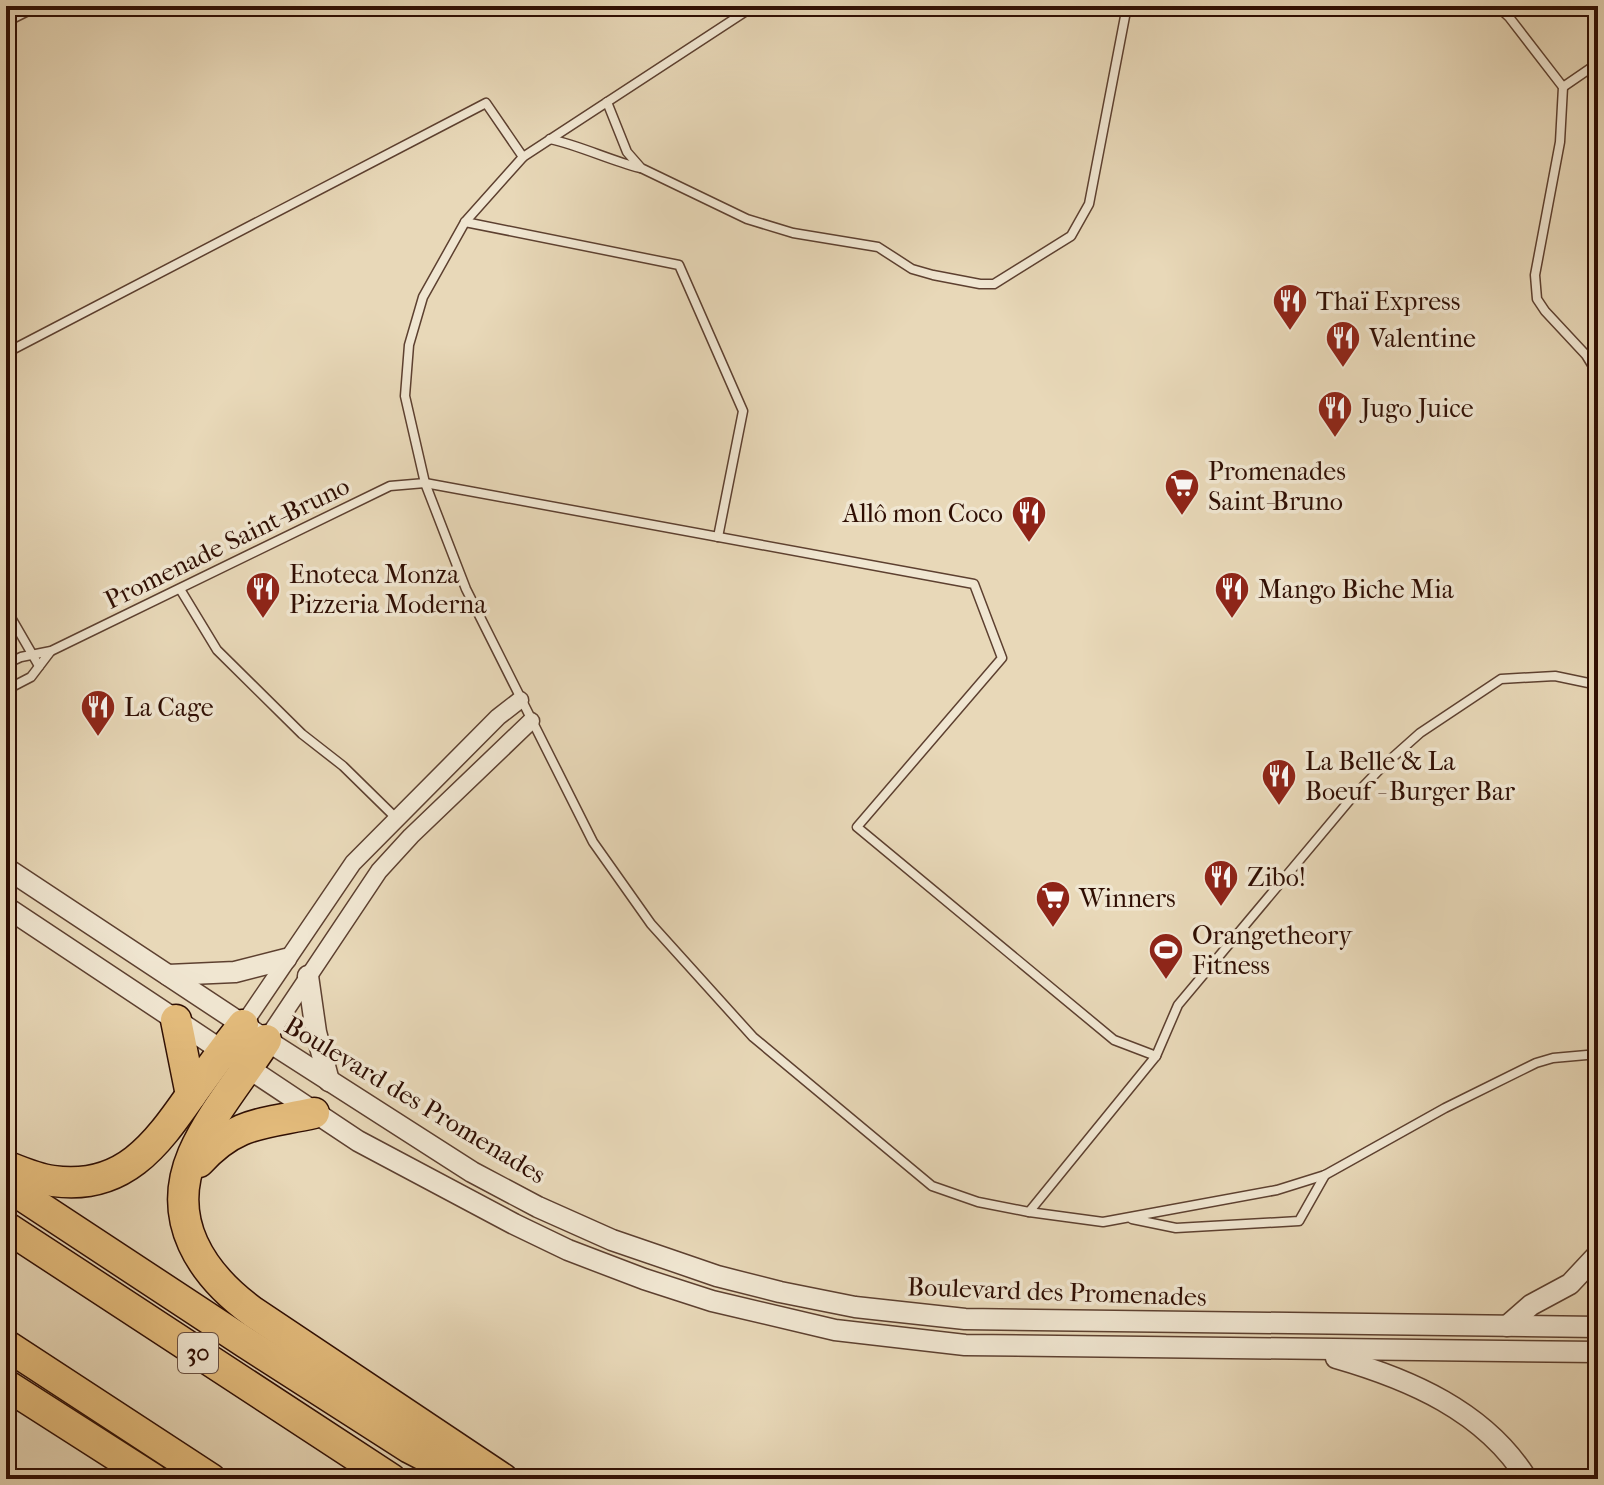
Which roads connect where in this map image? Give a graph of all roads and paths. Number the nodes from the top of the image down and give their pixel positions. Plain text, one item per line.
1 (38, 6) edge
2 (754, 6) edge
3 (1127, 6) edge
4 (1497, 6) edge
5 (6, 22) edge
6 (1598, 63) edge
7 (1563, 87) junction
8 (607, 102) junction
9 (550, 139) junction
10 (523, 157) junction
11 (641, 168) junction
12 (465, 222) junction
13 (6, 353) edge
14 (1598, 369) edge
15 (425, 483) junction
16 (718, 537) junction
17 (180, 589) junction
18 (6, 609) edge
19 (51, 651) junction
20 (32, 655) junction
21 (6, 664) edge
22 (39, 666) junction
23 (1598, 685) edge
24 (6, 690) edge
25 (520, 700) junction
26 (531, 721) junction
27 (396, 818) junction
28 (6, 868) edge
29 (6, 907) edge
30 (286, 959) junction
31 (168, 975) junction
32 (308, 976) junction
33 (176, 1020) junction
34 (255, 1033) junction
35 (222, 1051) junction
36 (1598, 1054) edge
37 (1156, 1056) junction
38 (248, 1069) junction
39 (329, 1081) junction
40 (191, 1095) junction
41 (314, 1113) junction
42 (6, 1166) edge
43 (1325, 1175) junction
44 (185, 1184) junction
45 (6, 1185) edge
46 (1029, 1212) junction
47 (1124, 1217) junction
48 (6, 1227) edge
49 (1598, 1254) edge
50 (1507, 1326) junction
51 (1598, 1327) edge
52 (6, 1345) edge
53 (1309, 1350) junction
54 (1598, 1352) edge
55 (6, 1385) edge
56 (153, 1479) edge
57 (211, 1479) edge
58 (391, 1479) edge
59 (470, 1479) edge
60 (503, 1479) edge
61 (1527, 1479) edge

1 - 5 lane
2 - 8 lane
3 - 11 lane
4 - 7 lane
6 - 7 lane
7 - 14 lane
8 - 9 lane
8 - 11 lane
9 - 10 lane
9 - 11 lane
10 - 12 lane
10 - 13 lane
12 - 15 lane
12 - 16 lane
15 - 16 lane, Promenade Saint-Bruno
15 - 17 lane, Promenade Saint-Bruno
15 - 25 lane
16 - 37 lane, Promenade Saint-Bruno
17 - 19 lane, Promenade Saint-Bruno
17 - 27 lane
18 - 20 lane
19 - 20 lane, Promenade Saint-Bruno
19 - 22 lane, Promenade Saint-Bruno
20 - 21 lane, Promenade Saint-Bruno
20 - 22 lane
22 - 24 lane, Promenade Saint-Bruno
23 - 37 lane
25 - 26 lane
25 - 27 street
26 - 32 street
26 - 46 lane
27 - 30 street
28 - 31 street, Boulevard des Promenades
29 - 33 street, Boulevard des Promenades
30 - 31 street
30 - 34 street
31 - 34 street, Boulevard des Promenades
32 - 34 street
32 - 39 street
33 - 35 street, Boulevard des Promenades
33 - 40 highway
34 - 35 highway
34 - 38 highway
34 - 39 street, Boulevard des Promenades
35 - 38 street, Boulevard des Promenades
35 - 40 highway
36 - 43 lane
37 - 46 lane
38 - 41 street, Boulevard des Promenades
38 - 44 highway
39 - 50 street, Boulevard des Promenades
40 - 42 highway
41 - 44 highway
41 - 53 street, Boulevard des Promenades
43 - 47 lane
43 - 47 lane
44 - 60 highway
45 - 59 highway
46 - 47 lane
48 - 58 highway, 30
49 - 50 street
50 - 51 street, Boulevard des Promenades
52 - 57 highway
53 - 54 street, Boulevard des Promenades
53 - 61 street
55 - 56 highway

